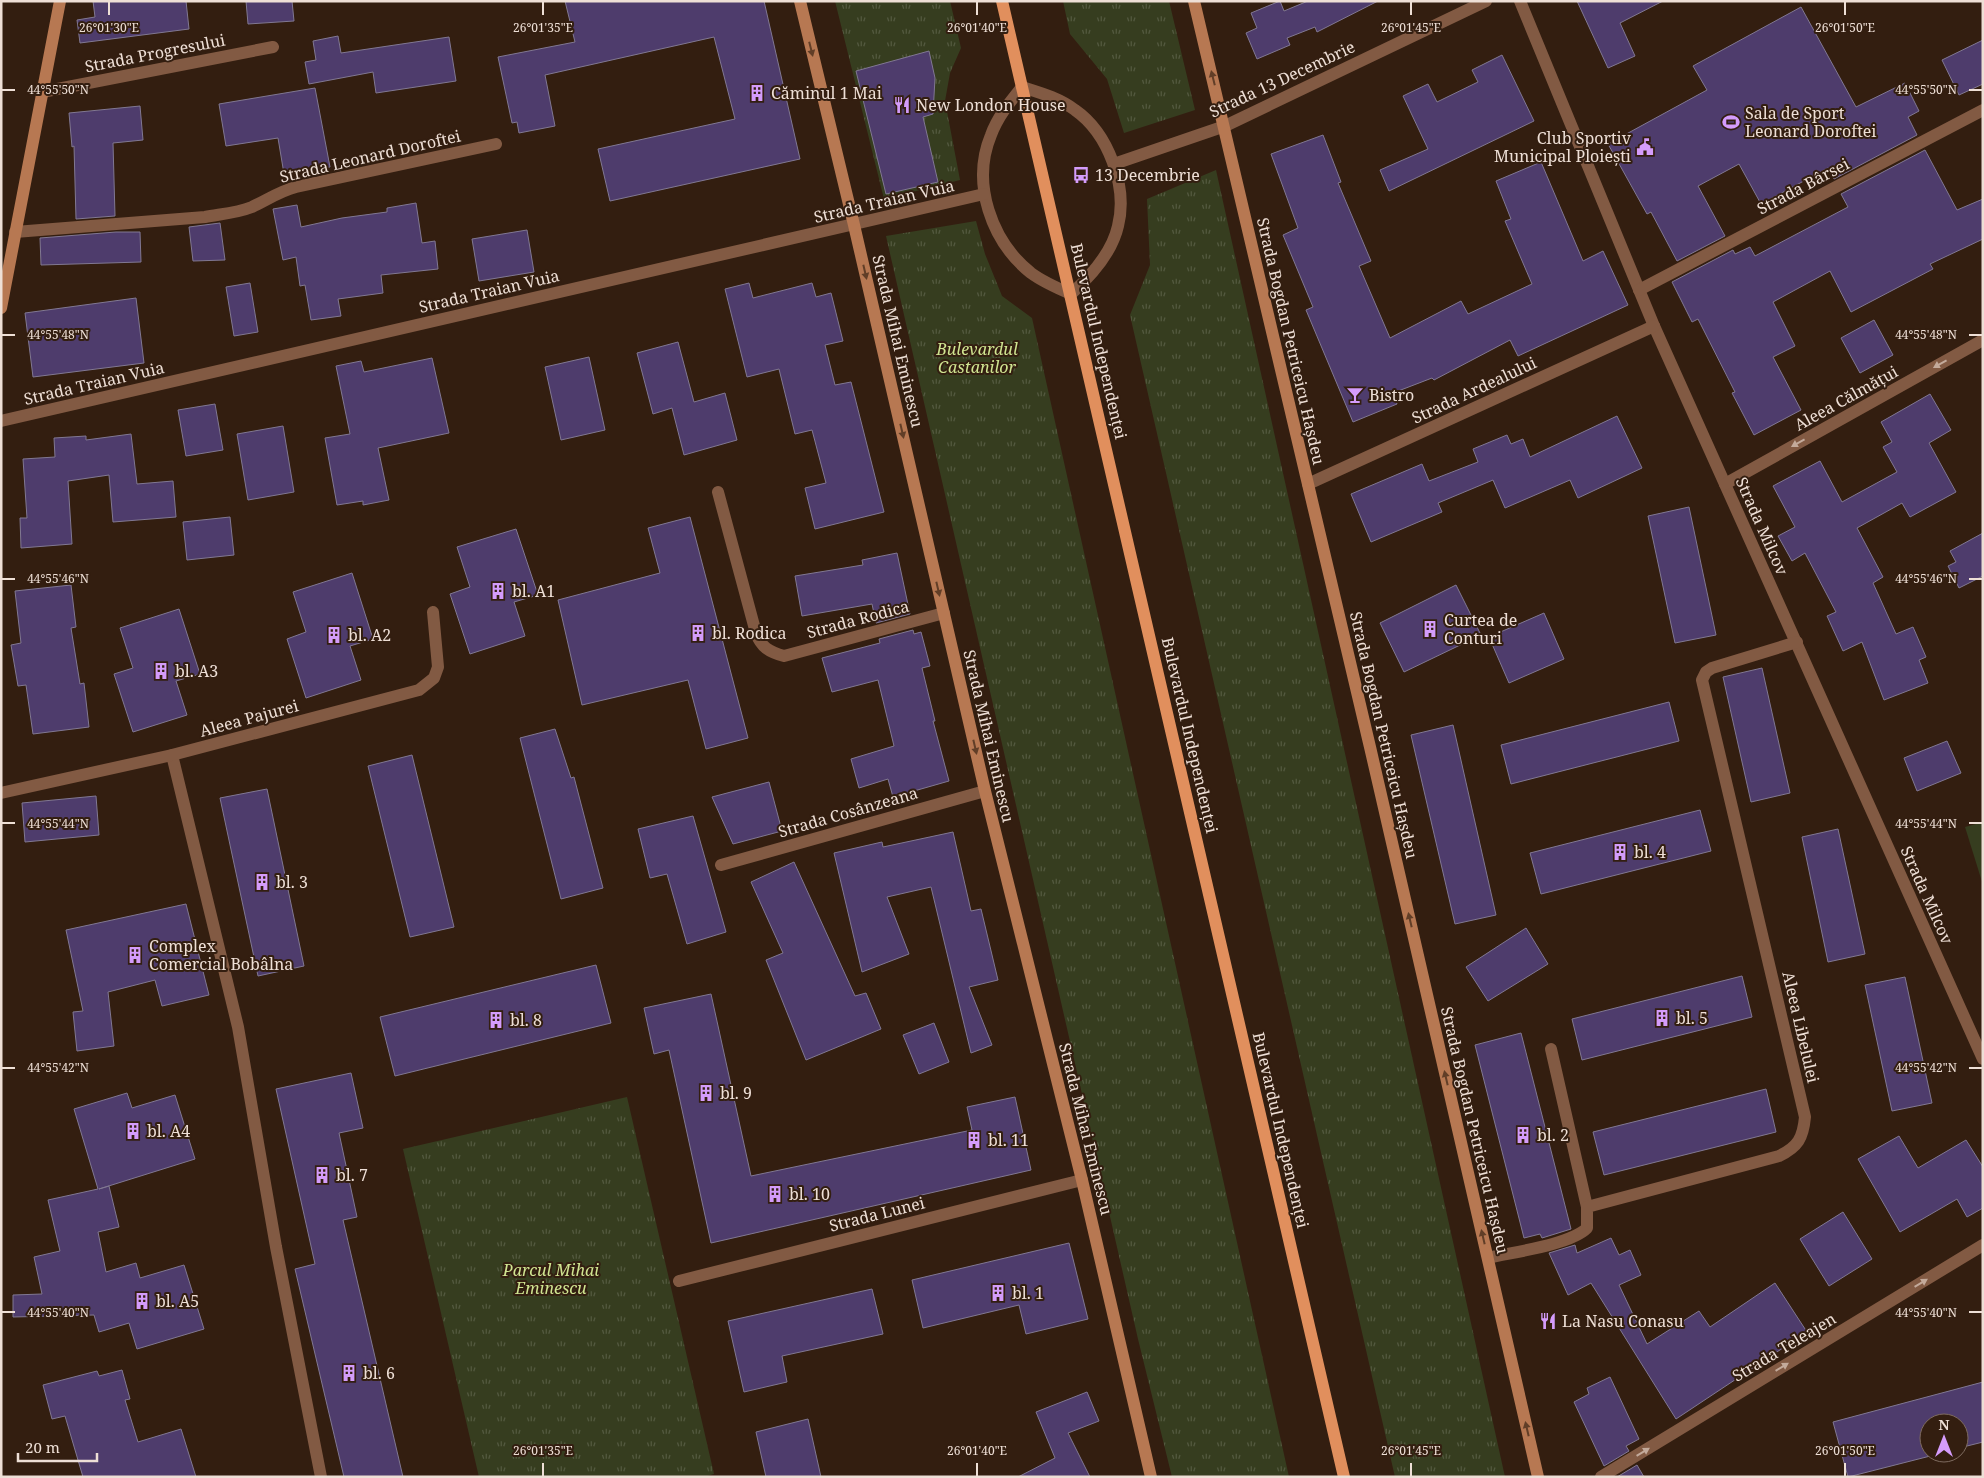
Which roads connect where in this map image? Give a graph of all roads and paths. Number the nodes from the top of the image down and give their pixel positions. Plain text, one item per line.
1 (60, 1) edge
2 (800, 1) edge
3 (1002, 1) edge
4 (1194, 1) edge
5 (1486, 1) edge
6 (1520, 1) edge
7 (273, 47) dead end
8 (1022, 87) junction
9 (42, 92) junction
10 (1983, 110) edge
11 (1225, 126) junction
12 (496, 144) dead end
13 (1114, 164) junction
14 (984, 194) junction
15 (854, 225) junction
16 (15, 232) junction
17 (1639, 290) junction
18 (1071, 294) junction
19 (1, 308) edge
20 (1654, 326) junction
21 (1983, 340) edge
22 (1, 421) edge
23 (1308, 484) junction
24 (1725, 484) junction
25 (718, 492) dead end
26 (433, 612) dead end
27 (944, 613) junction
28 (1797, 642) junction
29 (172, 755) junction
30 (985, 791) junction
31 (1, 793) edge
32 (720, 865) dead end
33 (1551, 1049) dead end
34 (1983, 1059) edge
35 (1082, 1180) junction
36 (1587, 1207) junction
37 (1983, 1245) edge
38 (1488, 1258) junction
39 (679, 1281) dead end
40 (321, 1477) edge
41 (1151, 1477) edge
42 (1344, 1477) edge
43 (1538, 1477) edge
44 (1601, 1477) edge

1 - 9 street
2 -> 15 street, Strada Mihai Eminescu
3 - 8 main road, Bulevardul Independenței
11 -> 4 street, Strada Bogdan Petriceicu Hașdeu
5 - 11 street, Strada 13 Decembrie
6 - 17 street, Strada Milcov
7 - 9 street, Strada Progresului
8 - 13 street
8 - 14 street
8 - 18 main road, Bulevardul Independenței
9 - 16 street
10 - 17 street, Strada Bârsei
11 - 13 street, Strada 13 Decembrie
11 - 23 street, Strada Bogdan Petriceicu Hașdeu
12 - 16 street, Strada Leonard Doroftei
13 - 18 street
14 - 15 street, Strada Traian Vuia
14 - 18 street
15 - 22 street, Strada Traian Vuia
15 -> 27 street, Strada Mihai Eminescu
16 - 19 street
17 - 20 street, Strada Milcov
18 - 42 main road, Bulevardul Independenței
20 - 23 street, Strada Ardealului
20 - 24 street, Strada Milcov
21 -> 24 street, Aleea Călmățui
38 -> 23 street, Strada Bogdan Petriceicu Hașdeu
24 - 28 street, Strada Milcov
25 - 27 street, Strada Rodica
26 - 29 street, Aleea Pajurei
27 -> 30 street, Strada Mihai Eminescu
28 - 34 street, Strada Milcov
28 - 36 street, Aleea Libelulei
29 - 31 street, Aleea Pajurei
29 - 40 street
30 - 32 street, Strada Cosânzeana
30 - 35 street, Strada Mihai Eminescu
33 - 36 street
35 - 39 street, Strada Lunei
35 - 41 street, Strada Mihai Eminescu
36 - 38 street
44 -> 37 street, Strada Teleajen
43 -> 38 street, Strada Bogdan Petriceicu Hașdeu

